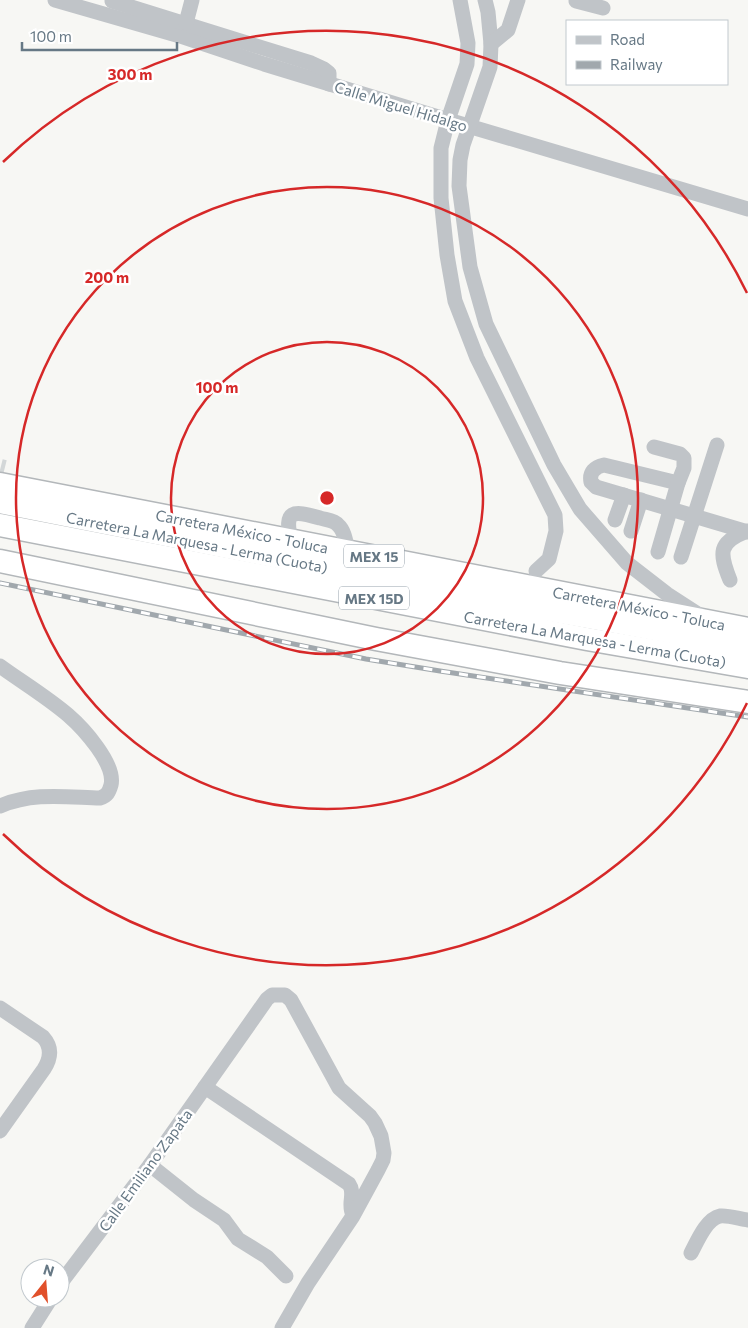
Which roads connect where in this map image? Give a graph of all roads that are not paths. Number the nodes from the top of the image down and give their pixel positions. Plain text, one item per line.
1 (54, 0) edge
2 (192, 0) edge
3 (460, 0) edge
4 (485, 0) edge
5 (518, 0) edge
6 (576, 0) edge
7 (112, 1) edge
8 (603, 8) dead end
9 (186, 23) junction
10 (492, 44) junction
11 (467, 64) junction
12 (490, 66) junction
13 (329, 84) junction
14 (448, 120) junction
15 (469, 126) junction
16 (748, 209) edge
17 (717, 445) dead end
18 (654, 446) dead end
19 (2, 477) edge
20 (678, 483) junction
21 (624, 495) junction
22 (641, 500) junction
23 (0, 502) edge
24 (671, 509) junction
25 (694, 516) junction
26 (615, 520) dead end
27 (0, 525) edge
28 (631, 531) dead end
29 (748, 532) edge
30 (0, 540) edge
31 (658, 552) dead end
32 (681, 557) dead end
33 (0, 561) edge
34 (536, 571) joint
35 (730, 580) dead end
36 (504, 582) junction
37 (711, 622) junction
38 (748, 629) edge
39 (587, 639) junction
40 (748, 646) edge
41 (0, 666) edge
42 (748, 667) edge
43 (748, 702) edge
44 (0, 806) edge
45 (0, 1008) edge
46 (205, 1087) junction
47 (0, 1131) edge
48 (150, 1165) junction
49 (353, 1216) junction
50 (748, 1220) edge
51 (691, 1254) dead end
52 (70, 1271) edge
53 (286, 1276) dead end
54 (45, 1308) edge
55 (32, 1328) edge
56 (282, 1328) edge

1 - 13 street, Calle Miguel Hidalgo
2 - 9 street
3 - 11 street
4 - 10 street
5 - 10 street
6 - 8 street
7 - 9 street
9 - 13 street
10 - 12 street
11 - 12 street
11 - 14 street
12 - 15 street
13 - 14 street, Calle Miguel Hidalgo
14 - 15 street, Calle Miguel Hidalgo
14 - 34 street
15 - 16 street, Calle Miguel Hidalgo
15 - 37 street
17 - 25 street
18 - 20 street
19 - 36 highway, Carretera México - Toluca / MEX 15
20 - 21 street
20 - 24 street
21 - 22 street
21 - 26 street
22 - 24 street
22 - 28 street
23 - 40 highway, Carretera La Marquesa - Lerma (Cuota) / MEX 15D
24 - 25 street
24 - 31 street
25 - 29 street
25 - 32 street
27 - 39 highway, Carretera La Marquesa - Lerma (Cuota) / MEX 15D
29 - 35 street
30 - 39 highway
33 - 43 highway
34 - 36 highway
36 - 37 highway, Carretera México - Toluca / MEX 15
37 - 38 highway, Carretera México - Toluca / MEX 15
39 - 42 highway, Carretera La Marquesa - Lerma (Cuota) / MEX 15D
41 - 44 street
45 - 47 street
46 - 48 street, Calle Emiliano Zapata
46 - 49 street
46 - 49 street, Calle Emiliano Zapata
48 - 52 street, Calle Emiliano Zapata
48 - 53 street
49 - 56 street, Calle Emiliano Zapata
50 - 51 street
54 - 55 street

